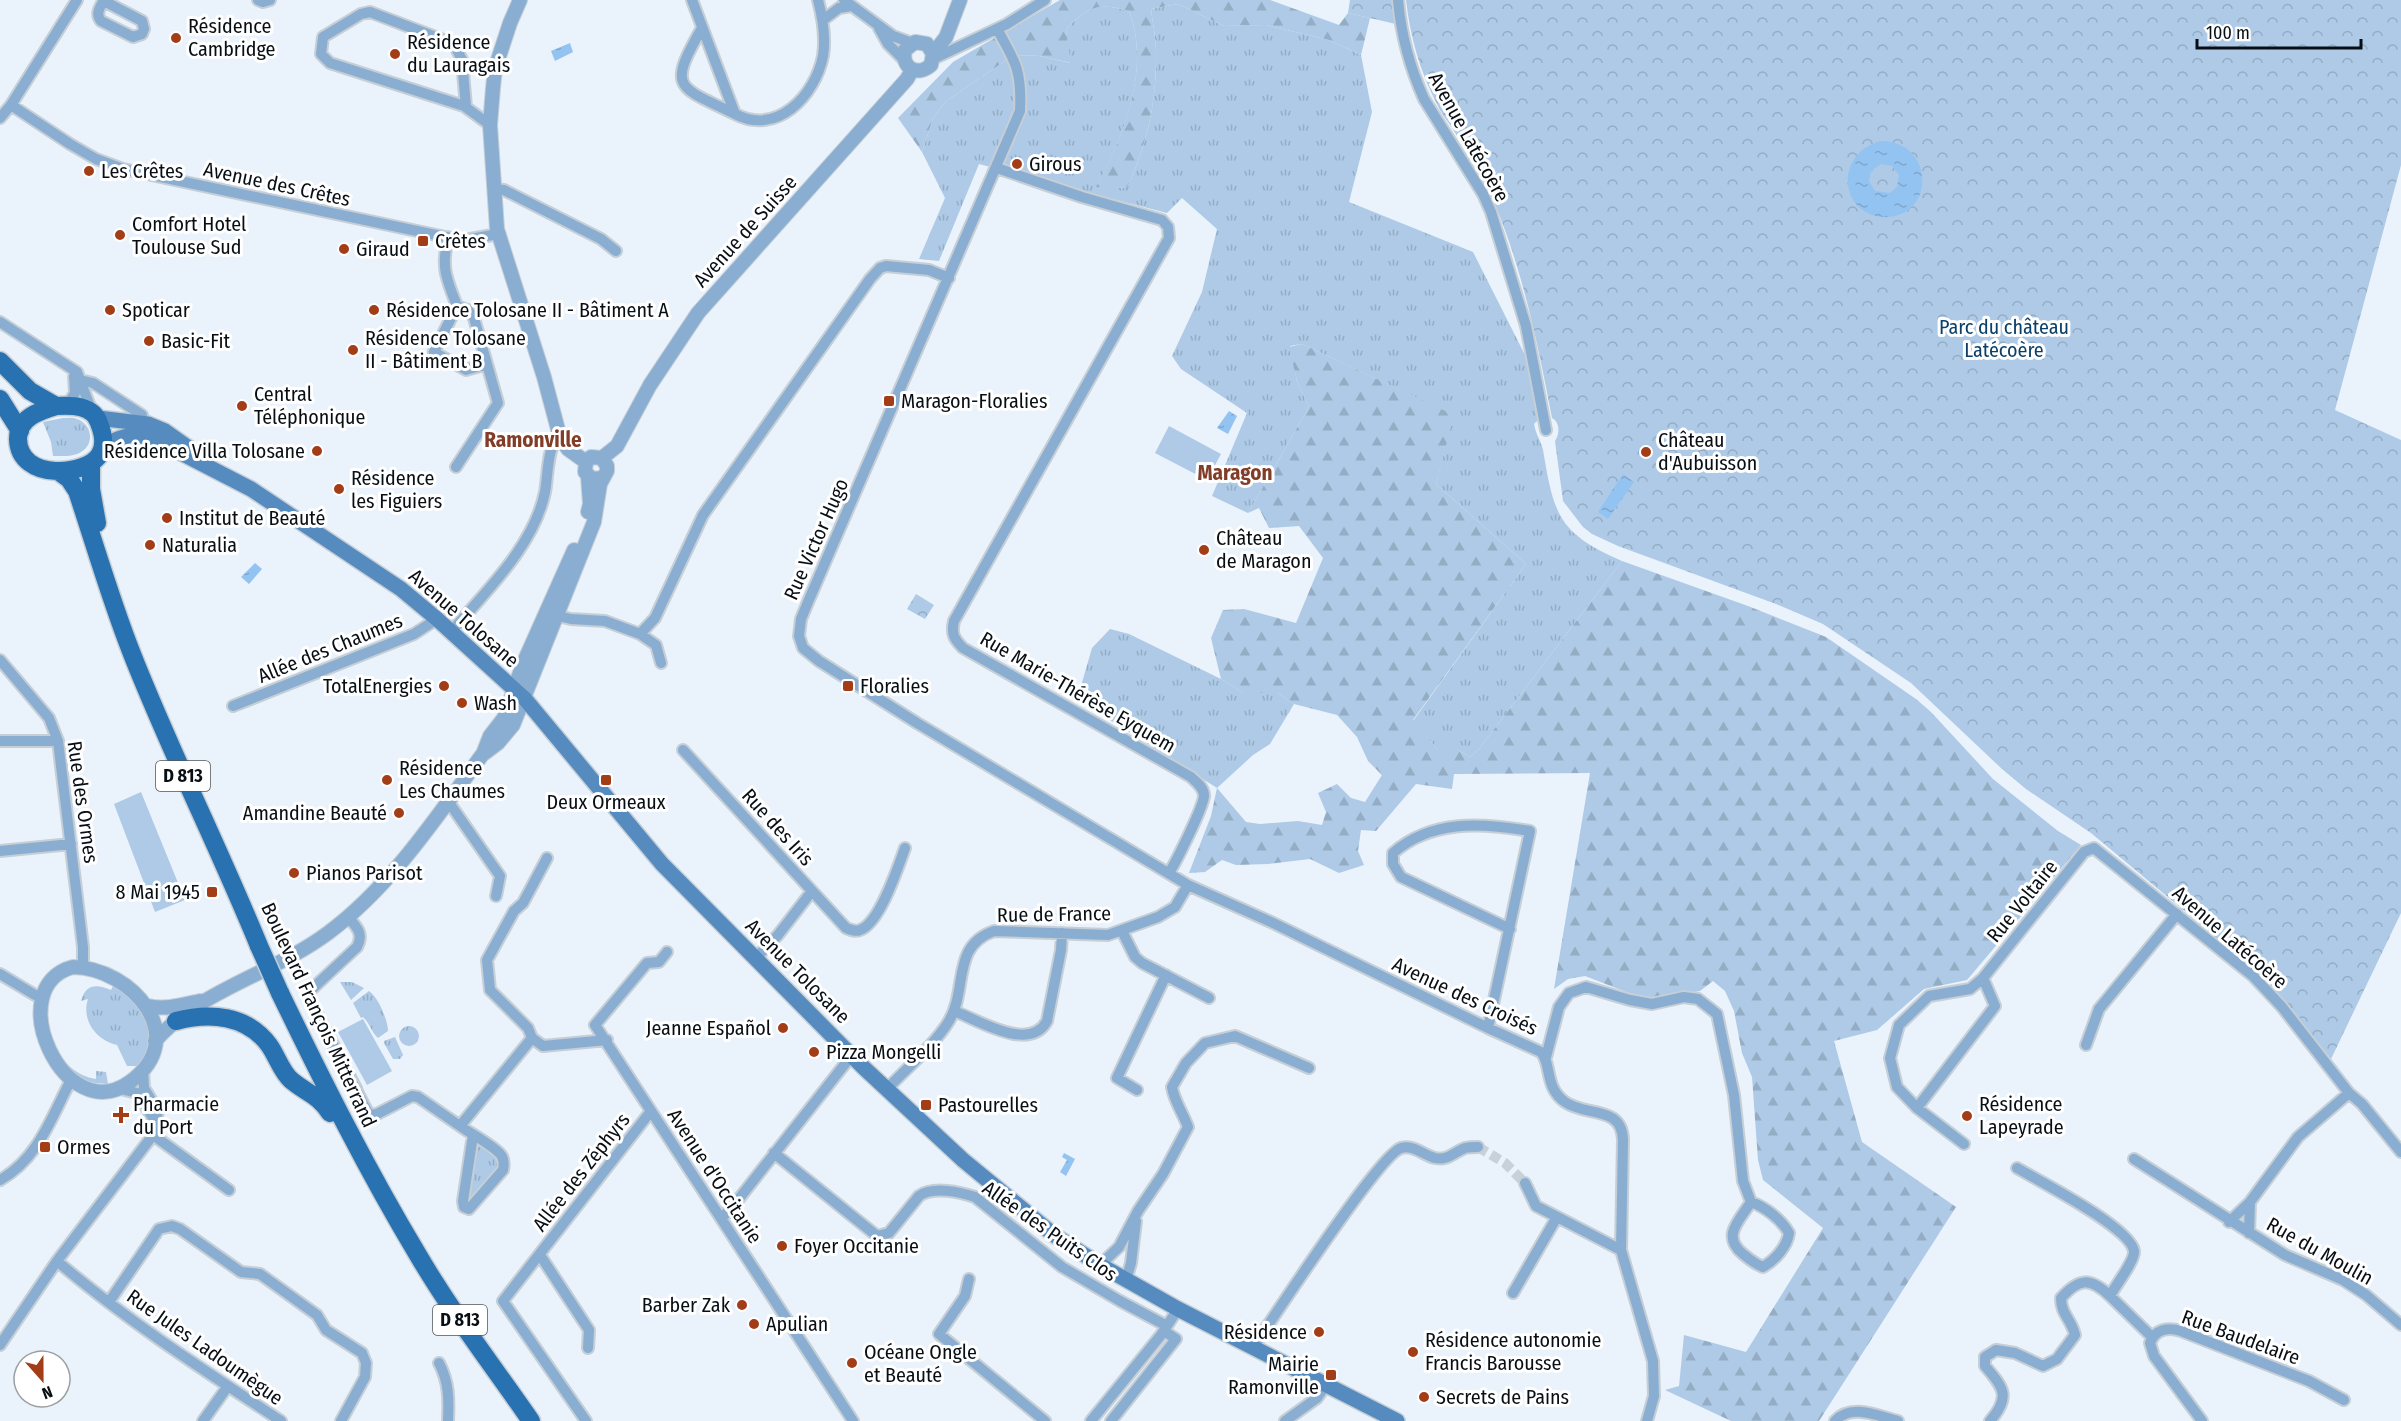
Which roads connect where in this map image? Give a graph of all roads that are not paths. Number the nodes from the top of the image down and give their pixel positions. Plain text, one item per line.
1 (77, 0) edge
2 (258, 0) edge
3 (270, 0) edge
4 (520, 0) edge
5 (692, 0) edge
6 (818, 0) edge
7 (960, 0) edge
8 (1045, 0) edge
9 (1398, 0) edge
10 (848, 3) edge
11 (823, 20) junction
12 (951, 23) junction
13 (877, 26) junction
14 (702, 28) junction
15 (997, 29) junction
16 (917, 43) junction
17 (933, 56) junction
18 (908, 65) junction
19 (11, 105) junction
20 (466, 107) junction
21 (735, 114) junction
22 (0, 118) edge
23 (490, 125) junction
24 (997, 168) junction
25 (494, 192) junction
26 (494, 235) junction
27 (447, 237) junction
28 (616, 251) dead end
29 (949, 278) junction
30 (457, 306) junction
31 (0, 322) edge
32 (0, 361) edge
33 (487, 364) junction
34 (70, 368) junction
35 (80, 380) junction
36 (0, 399) edge
37 (61, 406) junction
38 (95, 415) junction
39 (142, 415) dead end
40 (1546, 430) dead end
41 (20, 431) junction
42 (560, 437) junction
43 (103, 447) junction
44 (602, 458) junction
45 (91, 462) junction
46 (586, 462) junction
47 (456, 467) dead end
48 (58, 471) junction
49 (228, 476) junction
50 (595, 477) junction
51 (114, 604) junction
52 (552, 615) junction
53 (437, 619) junction
54 (451, 632) junction
55 (640, 634) junction
56 (0, 660) edge
57 (661, 663) dead end
58 (519, 693) junction
59 (233, 706) dead end
60 (0, 741) edge
61 (58, 741) junction
62 (683, 750) dead end
63 (448, 801) junction
64 (71, 844) junction
65 (905, 848) dead end
66 (2090, 849) joint
67 (0, 852) edge
68 (547, 858) dead end
69 (1169, 873) junction
70 (1188, 885) junction
71 (812, 891) junction
72 (496, 896) dead end
73 (2177, 914) junction
74 (348, 917) junction
75 (1510, 929) junction
76 (1122, 931) junction
77 (1062, 933) junction
78 (667, 952) dead end
79 (756, 958) junction
80 (83, 967) junction
81 (0, 974) edge
82 (1166, 975) junction
83 (1983, 978) junction
84 (35, 995) junction
85 (1209, 998) dead end
86 (205, 1000) junction
87 (148, 1006) junction
88 (954, 1011) junction
89 (176, 1020) junction
90 (1488, 1028) junction
91 (532, 1038) junction
92 (607, 1040) junction
93 (155, 1041) junction
94 (2086, 1045) dead end
95 (852, 1055) junction
96 (1546, 1057) junction
97 (1309, 1068) dead end
98 (143, 1071) junction
99 (70, 1082) junction
100 (117, 1088) junction
101 (887, 1089) junction
102 (1137, 1090) dead end
103 (2349, 1093) junction
104 (1917, 1108) junction
105 (651, 1111) junction
106 (460, 1126) junction
107 (155, 1130) junction
108 (473, 1135) junction
109 (1964, 1144) dead end
110 (1478, 1147) dead end
111 (2401, 1152) edge
112 (774, 1153) junction
113 (2134, 1159) dead end
114 (2017, 1168) dead end
115 (0, 1180) edge
116 (1525, 1183) tunnel mouth
117 (229, 1190) dead end
118 (1751, 1202) junction
119 (2250, 1202) junction
120 (1138, 1211) junction
121 (395, 1216) junction
122 (1557, 1216) junction
123 (722, 1218) junction
124 (2229, 1222) junction
125 (2249, 1233) junction
126 (1622, 1250) junction
127 (540, 1255) junction
128 (57, 1261) junction
129 (1100, 1265) junction
130 (969, 1279) dead end
131 (1126, 1280) junction
132 (1513, 1293) dead end
133 (2109, 1296) junction
134 (109, 1302) junction
135 (1178, 1309) junction
136 (2401, 1325) edge
137 (1166, 1328) junction
138 (2152, 1337) junction
139 (0, 1346) edge
140 (1254, 1346) junction
141 (588, 1348) dead end
142 (439, 1363) dead end
143 (1326, 1384) junction
144 (228, 1386) junction
145 (2344, 1400) dead end
146 (203, 1421) edge
147 (281, 1421) edge
148 (342, 1421) edge
149 (448, 1421) edge
150 (531, 1421) edge
151 (586, 1421) edge
152 (854, 1421) edge
153 (1045, 1421) edge
154 (1091, 1421) edge
155 (1111, 1421) edge
156 (1285, 1421) edge
157 (1397, 1421) edge
158 (1647, 1421) edge
159 (1835, 1421) edge
160 (1898, 1421) edge
161 (1990, 1421) edge
162 (2202, 1421) edge

1 - 19 street
2 - 3 street
4 - 23 street
5 - 14 street
6 - 11 street
7 - 12 street
8 - 15 street
9 - 40 street, Avenue Latécoère
10 - 11 street
10 - 13 street
11 - 21 street
12 - 16 street
12 - 17 street
13 - 16 street
13 - 18 street
14 - 21 street
14 - 21 street
15 - 17 street
15 - 24 street, Rue Victor Hugo
16 - 17 street
16 - 18 street, Avenue de Suisse
17 - 18 street, Avenue de Suisse
18 - 44 street, Avenue de Suisse
19 - 22 street
19 - 27 street, Avenue des Crêtes
20 - 20 street
20 - 23 street
23 - 25 street
24 - 29 street, Rue Victor Hugo
24 - 69 street, Rue Marie-Thérèse Eyquem
25 - 26 street
25 - 28 street
26 - 27 street, Avenue des Crêtes
26 - 42 street
27 - 30 street
29 - 55 street
29 - 69 street, Rue Victor Hugo
30 - 33 street
30 - 33 street
31 - 34 street
32 - 37 main road
33 - 47 street
34 - 35 street
34 - 37 street
35 - 38 street
35 - 39 street
36 - 41 main road
37 - 38 main road
37 - 41 main road
38 - 43 main road
38 - 49 main road, Avenue Tolosane
41 - 48 main road
42 - 46 street
42 - 54 street
43 - 45 main road
43 - 49 main road, Avenue Tolosane
44 - 46 street
44 - 50 street
45 - 48 main road
45 - 51 main road, Boulevard François Mitterrand / D 813
46 - 50 street
48 - 51 main road, Boulevard François Mitterrand / D 813
49 - 53 main road, Avenue Tolosane
50 - 52 street
51 - 121 main road, Boulevard François Mitterrand / D 813, bridge
52 - 55 street
52 - 58 street
53 - 54 main road, Avenue Tolosane
53 - 59 street, Allée des Chaumes
54 - 58 main road, Avenue Tolosane
55 - 57 street
56 - 61 street, Rue des Ormes
58 - 63 street
58 - 79 main road, Avenue Tolosane
60 - 61 street
61 - 64 street, Rue des Ormes
62 - 71 street, Rue des Iris
63 - 72 street
63 - 74 street
64 - 67 street
64 - 80 street, Rue des Ormes
65 - 71 street
66 - 73 street, Avenue Latécoère
66 - 83 street, Rue Voltaire
68 - 91 street
69 - 70 street, Rue Victor Hugo
70 - 76 street, Rue de France
70 - 90 street, Avenue des Croisés
71 - 79 street, Rue des Iris
73 - 94 street
73 - 103 street, Avenue Latécoère
74 - 86 street
74 - 106 street
75 - 75 street
75 - 90 street
76 - 77 street, Rue de France
76 - 82 street
77 - 88 street, Rue de France
77 - 88 street
78 - 92 street, Avenue d'Occitanie
79 - 95 main road, Avenue Tolosane
80 - 84 street
80 - 87 street
81 - 84 street
82 - 85 street
82 - 102 street
83 - 104 street
83 - 104 street, Rue Voltaire
84 - 99 street
86 - 87 street
86 - 89 street
87 - 93 street
88 - 101 street, Rue de France
89 - 93 street
89 - 121 main road
90 - 96 street, Avenue des Croisés
91 - 92 street
91 - 106 street
92 - 105 street, Avenue d'Occitanie
93 - 98 street
95 - 101 main road, Avenue Tolosane
95 - 112 street
96 - 118 street
96 - 126 street, Avenue des Croisés
97 - 120 street
98 - 100 street
98 - 107 street
99 - 100 street
99 - 115 street
100 - 107 street
101 - 129 main road, Avenue Tolosane
103 - 111 street, Avenue Latécoère
103 - 119 street, Rue du Moulin
104 - 109 street, Rue Voltaire
105 - 123 street, Avenue d'Occitanie
105 - 127 street, Allée des Zéphyrs
106 - 108 street
107 - 117 street
107 - 128 street
108 - 108 street
110 - 140 street
112 - 123 street
112 - 137 street, Allée des Puits Clos
113 - 124 street, Rue du Moulin
114 - 133 street
116 - 122 street
118 - 118 street
119 - 124 street, Rue du Moulin
119 - 125 street, Rue du Moulin
120 - 129 street
120 - 131 street
121 - 150 main road, Boulevard François Mitterrand / D 813
122 - 126 street
122 - 132 street
123 - 152 street, Avenue d'Occitanie
124 - 125 street, Rue du Moulin
125 - 136 street, Rue du Moulin
126 - 158 street, Avenue des Croisés
127 - 141 street, Allée des Zéphyrs
127 - 151 street, Allée des Zéphyrs
128 - 134 street, Rue Jules Ladoumègue
128 - 139 street
129 - 131 main road, Avenue Tolosane
130 - 153 street
131 - 135 main road, Avenue Tolosane
133 - 138 street
133 - 161 street
134 - 144 street, Rue Jules Ladoumègue
134 - 148 street, Rue Jules Ladoumègue
135 - 137 street
135 - 140 main road, Avenue Tolosane
137 - 154 street
137 - 155 street
138 - 145 street, Rue Baudelaire
138 - 162 street, Rue Baudelaire
140 - 143 main road, Avenue Tolosane
142 - 149 street
143 - 156 street
143 - 157 main road, Avenue Tolosane
144 - 146 street
144 - 147 street, Rue Jules Ladoumègue
159 - 160 street

